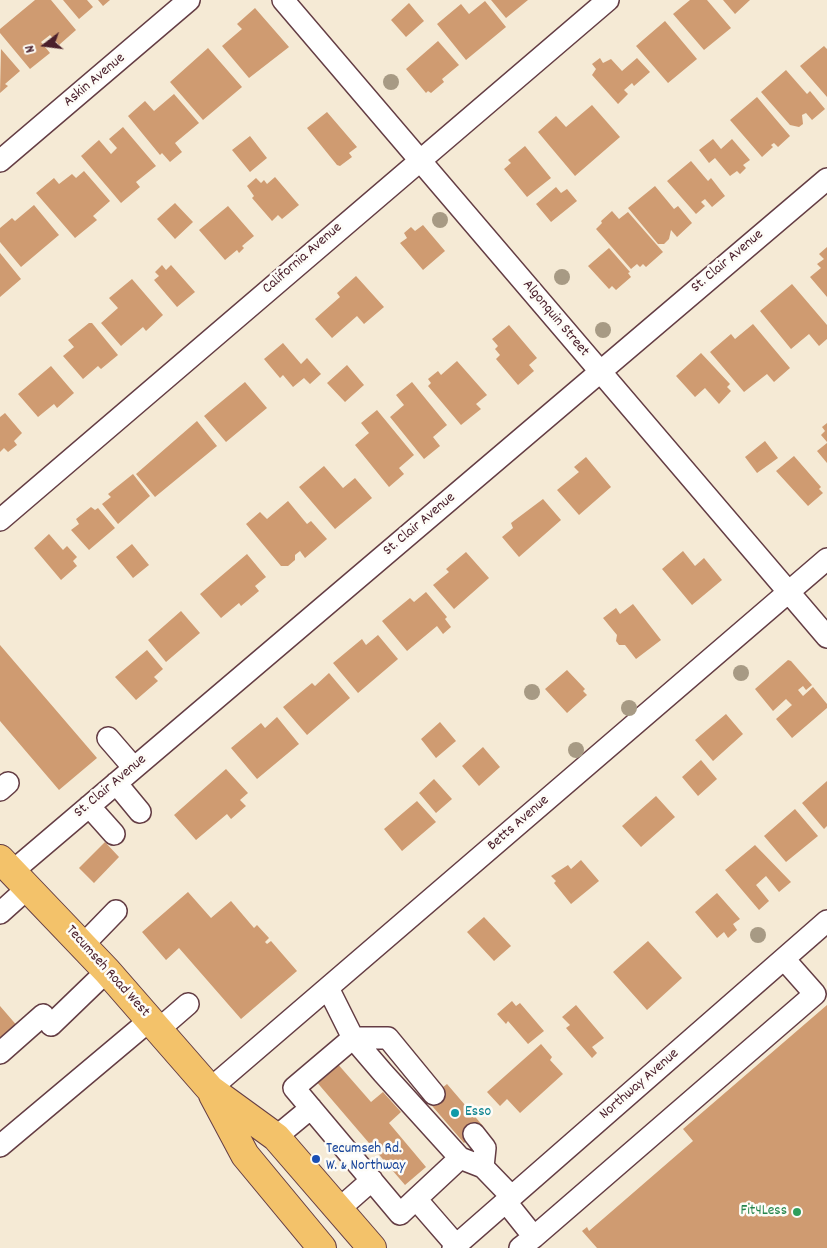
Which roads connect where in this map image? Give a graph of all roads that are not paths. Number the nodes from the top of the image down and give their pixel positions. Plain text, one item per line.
1 (189, 0) edge
2 (283, 0) edge
3 (608, 0) edge
4 (419, 160) junction
5 (0, 161) edge
6 (827, 179) edge
7 (600, 372) junction
8 (0, 520) edge
9 (827, 559) edge
10 (789, 592) junction
11 (827, 637) edge
12 (108, 738) dead end
13 (134, 768) junction
14 (116, 783) junction
15 (89, 806) junction
16 (140, 812) dead end
17 (114, 834) dead end
18 (14, 872) edge
19 (116, 911) dead end
20 (0, 912) edge
21 (827, 921) edge
22 (83, 945) junction
23 (784, 959) junction
24 (107, 971) junction
25 (328, 988) junction
26 (188, 1004) dead end
27 (154, 1025) junction
28 (353, 1038) junction
29 (0, 1053) edge
30 (210, 1089) junction
31 (434, 1094) dead end
32 (311, 1108) junction
33 (474, 1134) dead end
34 (276, 1137) junction
35 (0, 1146) edge
36 (460, 1158) junction
37 (483, 1167) junction
38 (372, 1180) junction
39 (416, 1199) junction
40 (509, 1199) junction
41 (339, 1209) junction
42 (527, 1243) edge
43 (455, 1246) edge
44 (322, 1248) edge
45 (372, 1248) edge

1 - 5 street, Askin Avenue
2 - 4 street, Algonquin Street
3 - 4 street, California Avenue
4 - 7 street, Algonquin Street
4 - 8 street, California Avenue
6 - 7 street, St. Clair Avenue
7 - 10 street, Algonquin Street
7 - 13 street, St. Clair Avenue
9 - 10 street, Betts Avenue
10 - 11 street, Algonquin Street
10 - 25 street, Betts Avenue
12 - 13 street
13 - 14 street, St. Clair Avenue
14 - 15 street, St. Clair Avenue
14 - 16 street
15 - 17 street
15 - 18 street, St. Clair Avenue
18 - 20 street, St. Clair Avenue
18 - 22 main road, Tecumseh Road West
19 - 22 street
21 - 23 street, Northway Avenue
22 - 24 main road, Tecumseh Road West
23 - 40 street, Northway Avenue
23 - 42 street
24 - 27 main road, Tecumseh Road West
24 - 29 street
25 - 28 street
25 - 30 street, Betts Avenue
26 - 27 street
27 - 30 main road, Tecumseh Road West
27 - 35 street
28 - 31 street
28 - 32 street
28 - 36 street
30 - 34 main road, Tecumseh Road West
30 - 44 main road, Tecumseh Road West
32 - 34 street
32 - 38 street
33 - 37 street
34 - 41 main road, Tecumseh Road West
36 - 37 street
36 - 39 street
37 - 40 street
38 - 39 street
38 - 41 street
39 - 43 street
40 - 42 street
40 - 43 street, Northway Avenue
41 - 45 main road, Tecumseh Road West

